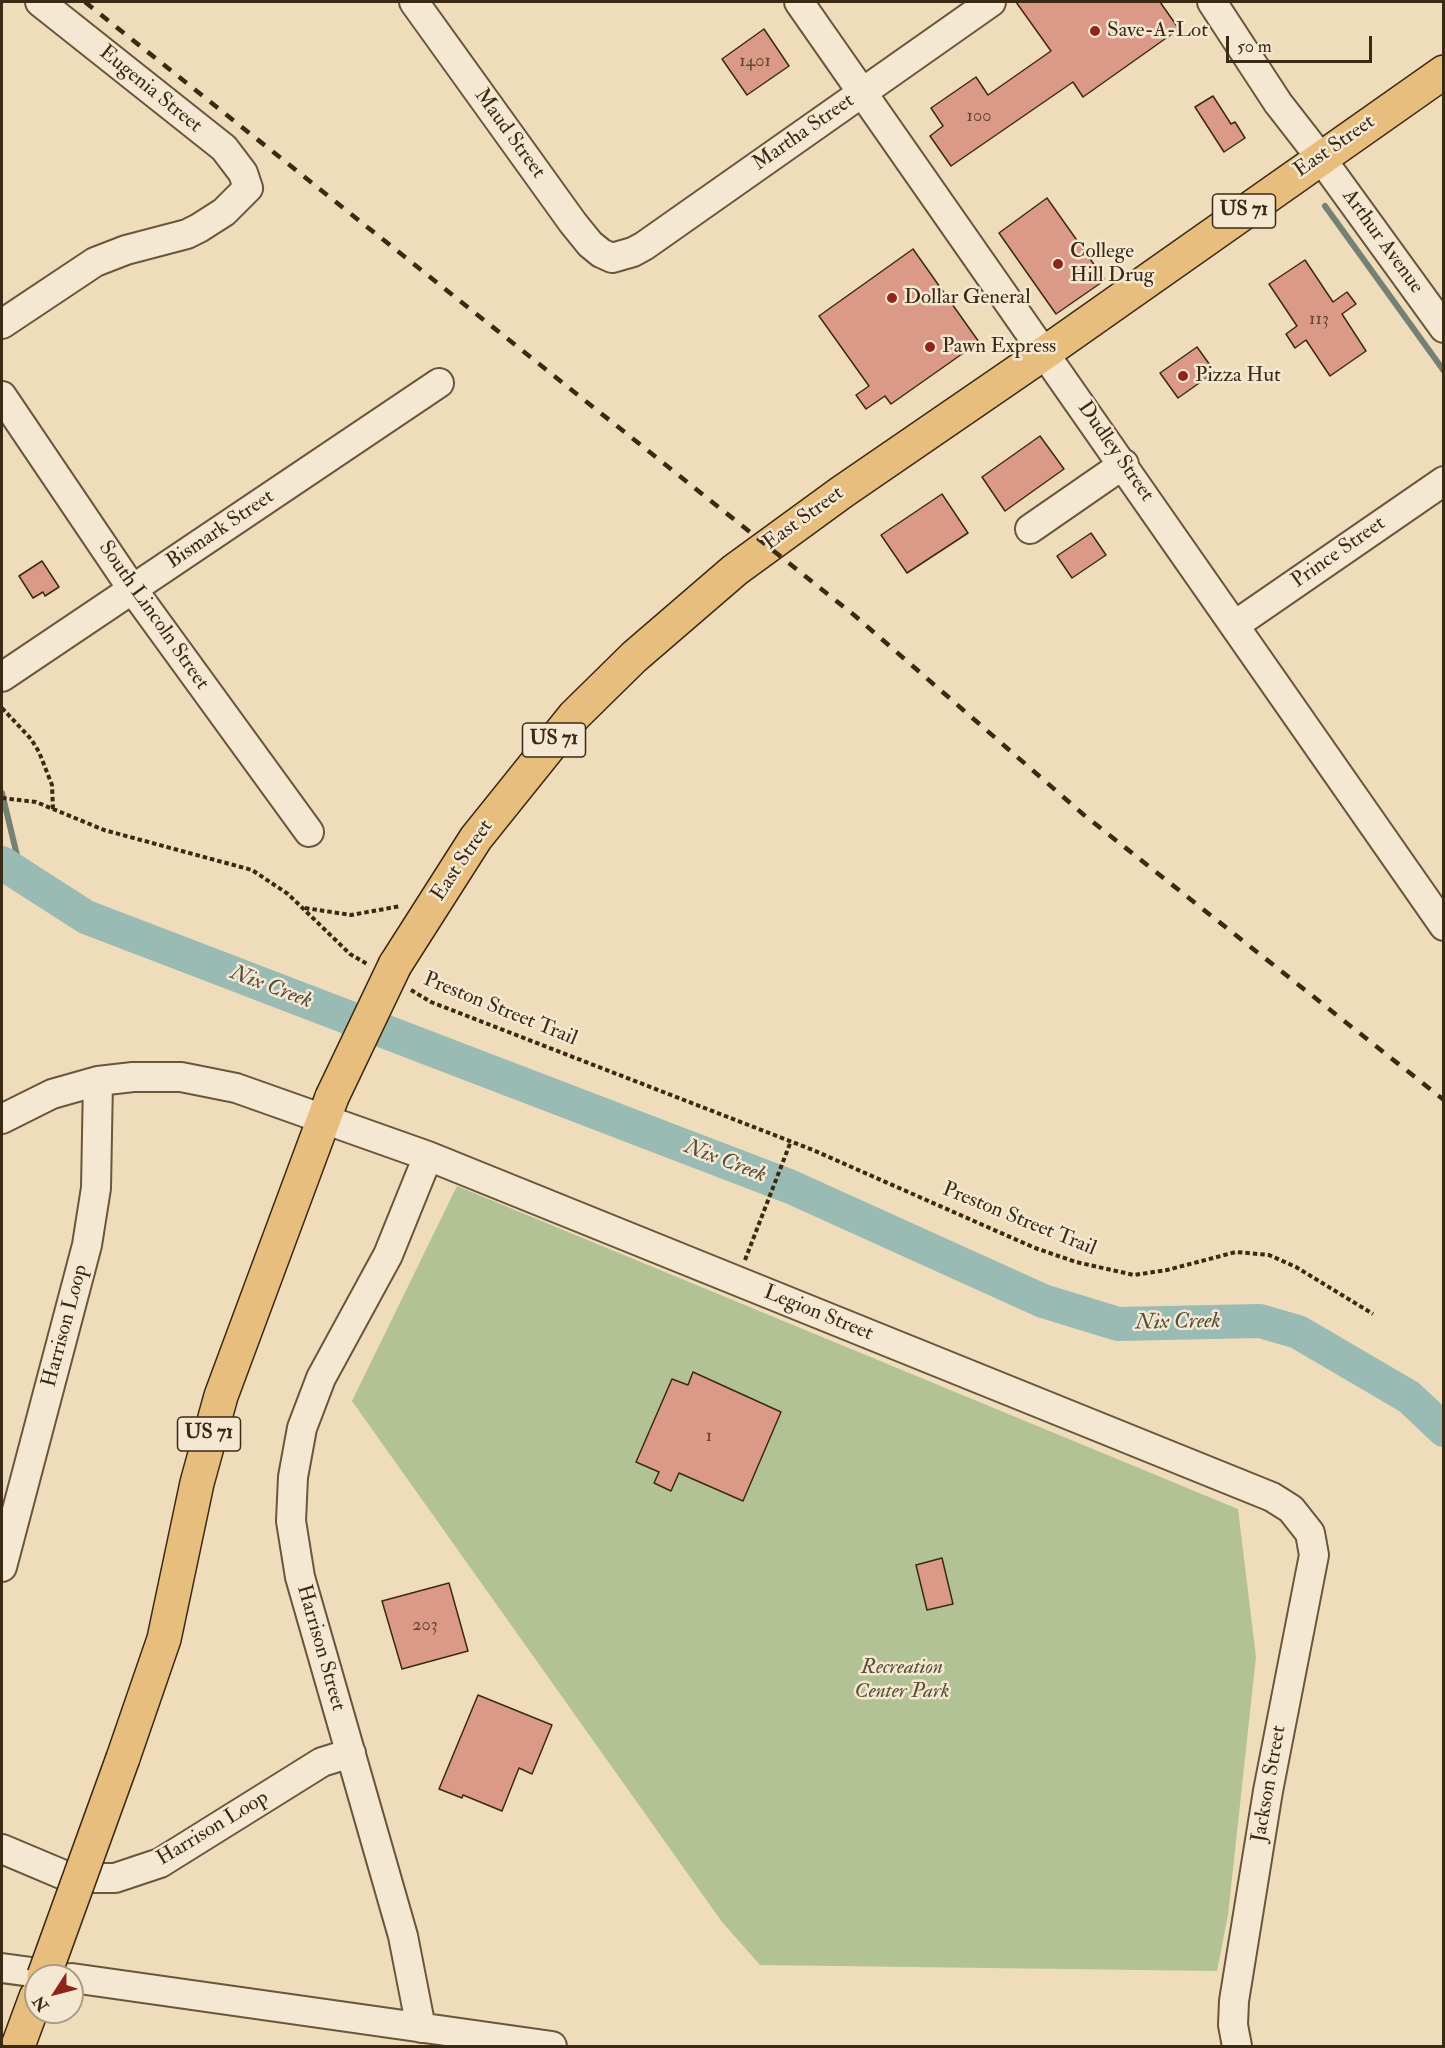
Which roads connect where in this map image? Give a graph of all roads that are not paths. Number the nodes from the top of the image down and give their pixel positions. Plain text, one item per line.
1 (40, 2) edge
2 (414, 2) edge
3 (799, 2) edge
4 (991, 2) edge
5 (1212, 2) edge
6 (1443, 72) edge
7 (863, 92) junction
8 (1320, 157) junction
9 (612, 258) joint
10 (2, 324) edge
11 (1443, 328) edge
12 (1046, 352) junction
13 (440, 383) dead end
14 (2, 396) edge
15 (1124, 464) junction
16 (1443, 481) edge
17 (1030, 529) dead end
18 (133, 590) junction
19 (1235, 625) junction
20 (2, 677) edge
21 (309, 832) dead end
22 (1438, 908) edge
23 (98, 1080) junction
24 (327, 1108) junction
25 (2, 1119) edge
26 (428, 1156) junction
27 (1305, 1525) joint
28 (2, 1567) edge
29 (351, 1753) junction
30 (2, 1849) edge
31 (48, 1964) edge
32 (2, 1968) edge
33 (24, 1971) edge
34 (84, 1980) edge
35 (26, 2024) edge
36 (421, 2028) junction
37 (18, 2046) edge
38 (552, 2046) edge
39 (1237, 2046) edge

1 - 10 street, Eugenia Street
2 - 9 street, Maud Street
3 - 7 street, Dudley Street
4 - 7 street, Martha Street
5 - 8 street, Arthur Avenue
6 - 8 main road, East Street / US 71
7 - 9 street, Martha Street
7 - 12 street, Dudley Street
8 - 11 street, Arthur Avenue
8 - 12 main road, East Street / US 71
12 - 15 street, Dudley Street
12 - 24 main road, East Street / US 71, bridge
13 - 18 street, Bismark Street
14 - 18 street, South Lincoln Street
15 - 17 street
15 - 19 street, Dudley Street
16 - 19 street, Prince Street
18 - 20 street, Bismark Street
18 - 21 street, South Lincoln Street
19 - 22 street, Dudley Street
23 - 24 street, Legion Street
23 - 25 street, Legion Street
23 - 28 street, Harrison Loop
24 - 26 street, Legion Street
24 - 31 main road, US 71, bridge
26 - 27 street, Legion Street
26 - 29 street, Harrison Street
27 - 39 street, Jackson Street
29 - 30 street, Harrison Loop
29 - 36 street, Harrison Street
32 - 33 street
34 - 36 street
35 - 37 main road
36 - 38 street

